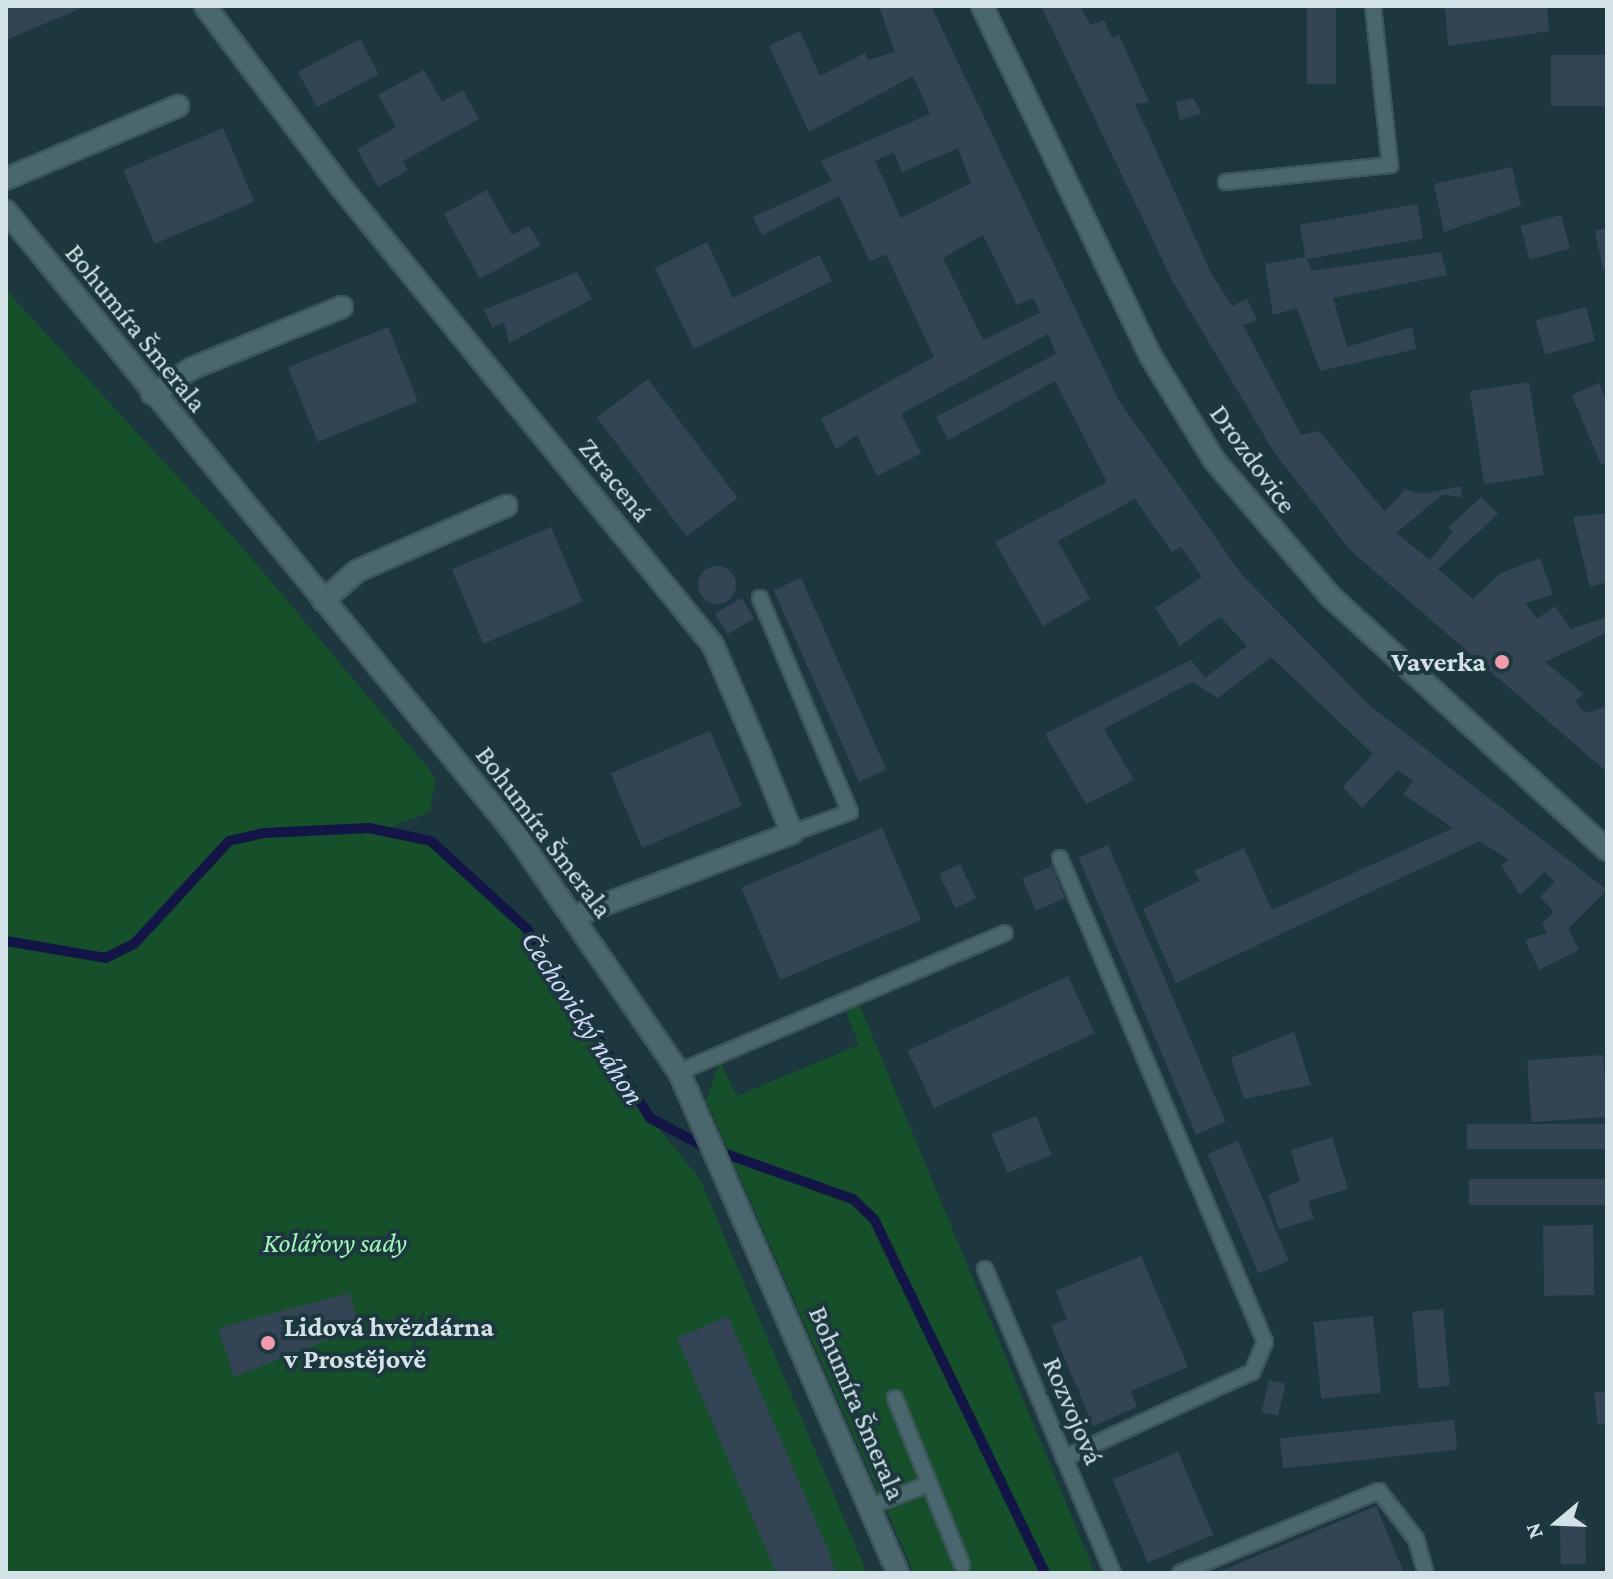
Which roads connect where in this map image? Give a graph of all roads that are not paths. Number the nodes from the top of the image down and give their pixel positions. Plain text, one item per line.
1 (205, 6) edge
2 (982, 6) edge
3 (1373, 6) edge
4 (178, 106) dead end
5 (6, 179) edge
6 (1226, 182) dead end
7 (6, 211) edge
8 (342, 307) dead end
9 (152, 394) junction
10 (506, 506) dead end
11 (760, 598) dead end
12 (323, 601) junction
13 (792, 833) junction
14 (1607, 850) edge
15 (1060, 858) dead end
16 (575, 916) junction
17 (1005, 933) dead end
18 (679, 1072) junction
19 (985, 1269) dead end
20 (895, 1398) dead end
21 (1064, 1458) junction
22 (929, 1484) junction
23 (871, 1506) junction
24 (962, 1565) dead end
25 (898, 1573) edge
26 (1113, 1573) edge
27 (1180, 1573) edge
28 (1426, 1573) edge

1 - 13 street, Ztracená
2 - 14 street, Drozdovice
3 - 6 lane
4 - 5 street
7 - 9 street, Bohumíra Šmerala
8 - 9 street
9 - 12 street, Bohumíra Šmerala
10 - 12 street
11 - 13 lane
12 - 16 street, Bohumíra Šmerala
13 - 16 street
15 - 21 lane
16 - 18 street, Bohumíra Šmerala
17 - 18 lane
18 - 23 street, Bohumíra Šmerala
19 - 21 lane, Rozvojová
20 - 22 lane
21 - 26 lane, Rozvojová
22 - 23 lane
22 - 24 lane
23 - 25 street, Bohumíra Šmerala
27 - 28 lane

